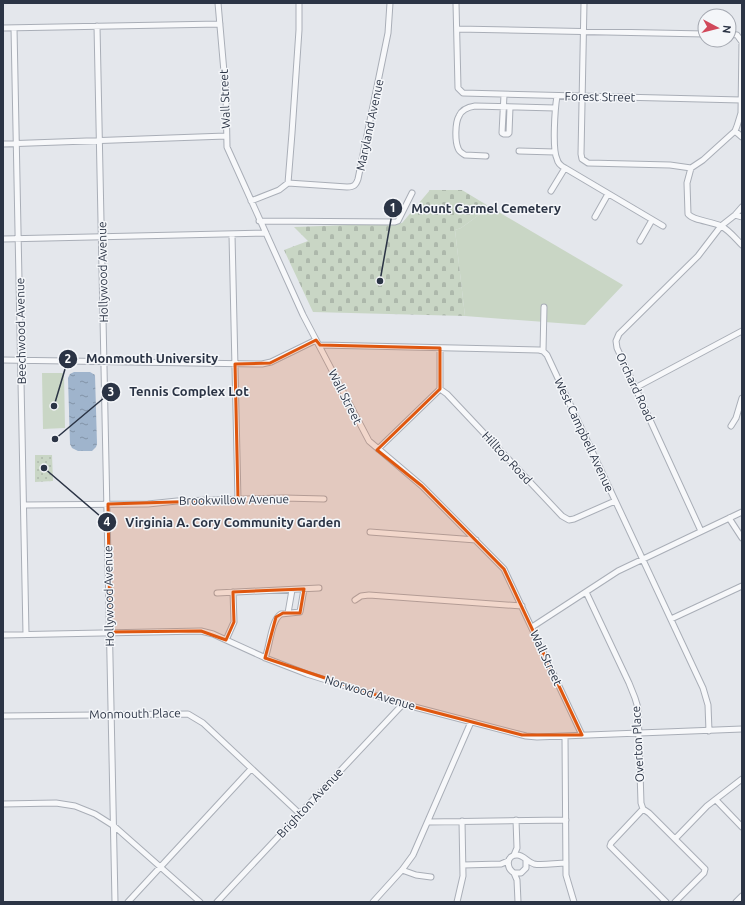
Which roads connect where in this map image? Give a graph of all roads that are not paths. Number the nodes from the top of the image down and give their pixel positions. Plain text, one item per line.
1 (218, 3) edge
2 (299, 3) edge
3 (390, 3) edge
4 (456, 3) edge
5 (584, 3) edge
6 (220, 24) junction
7 (97, 26) junction
8 (3, 28) edge
9 (14, 28) junction
10 (457, 29) junction
11 (583, 31) junction
12 (697, 34) edge
13 (737, 35) edge
14 (504, 95) junction
15 (557, 96) junction
16 (582, 96) junction
17 (741, 100) junction
18 (503, 106) junction
19 (510, 107) junction
20 (555, 108) junction
21 (735, 131) junction
22 (226, 136) junction
23 (742, 137) edge
24 (100, 140) junction
25 (17, 143) junction
26 (3, 144) edge
27 (519, 151) dead end
28 (555, 152) junction
29 (486, 156) dead end
30 (565, 168) junction
31 (691, 168) junction
32 (288, 184) junction
33 (550, 191) dead end
34 (412, 193) dead end
35 (608, 194) junction
36 (251, 201) junction
37 (742, 207) edge
38 (735, 215) junction
39 (596, 217) dead end
40 (742, 217) edge
41 (260, 220) junction
42 (652, 220) junction
43 (663, 226) dead end
44 (721, 226) junction
45 (266, 233) junction
46 (232, 235) junction
47 (102, 237) junction
48 (3, 239) edge
49 (19, 239) junction
50 (640, 241) dead end
51 (742, 245) edge
52 (544, 307) dead end
53 (742, 331) edge
54 (316, 340) junction
55 (320, 345) junction
56 (440, 348) junction
57 (543, 351) junction
58 (3, 360) edge
59 (21, 361) junction
60 (104, 362) junction
61 (235, 364) junction
62 (635, 388) junction
63 (440, 389) junction
64 (742, 398) edge
65 (730, 426) dead end
66 (378, 449) junction
67 (324, 499) dead end
68 (238, 500) junction
69 (615, 501) junction
70 (108, 504) junction
71 (24, 505) junction
72 (742, 512) edge
73 (729, 518) junction
74 (701, 531) junction
75 (370, 532) dead end
76 (742, 538) edge
77 (476, 540) junction
78 (643, 559) junction
79 (742, 586) edge
80 (319, 588) dead end
81 (304, 589) junction
82 (292, 590) junction
83 (233, 592) junction
84 (586, 592) junction
85 (217, 593) dead end
86 (355, 600) dead end
87 (522, 606) junction
88 (288, 613) junction
89 (671, 619) junction
90 (532, 627) junction
91 (110, 632) junction
92 (26, 634) junction
93 (3, 635) edge
94 (226, 640) junction
95 (265, 658) junction
96 (403, 704) junction
97 (112, 715) junction
98 (3, 716) edge
99 (471, 722) junction
100 (742, 729) edge
101 (709, 731) junction
102 (639, 733) junction
103 (582, 735) junction
104 (565, 736) junction
105 (251, 769) junction
106 (742, 779) edge
107 (716, 800) junction
108 (3, 804) edge
109 (643, 809) junction
110 (300, 814) junction
111 (516, 820) junction
112 (566, 820) junction
113 (462, 821) junction
114 (428, 822) junction
115 (114, 826) junction
116 (742, 827) edge
117 (675, 839) junction
118 (517, 848) junction
119 (514, 855) junction
120 (521, 855) junction
121 (526, 860) junction
122 (508, 861) junction
123 (566, 863) junction
124 (501, 864) junction
125 (533, 864) junction
126 (463, 865) junction
127 (160, 867) junction
128 (509, 868) junction
129 (526, 868) junction
130 (402, 870) junction
131 (514, 873) junction
132 (521, 873) junction
133 (431, 877) dead end
134 (517, 880) junction
135 (742, 896) edge
136 (115, 902) edge
137 (128, 902) edge
138 (200, 902) edge
139 (217, 902) edge
140 (373, 902) edge
141 (457, 902) edge
142 (518, 902) edge
143 (574, 902) edge
144 (666, 902) edge
145 (675, 902) edge
146 (736, 902) edge

1 - 6 street, Wall Street
2 - 32 street
3 - 32 street, Maryland Avenue
4 - 10 street
5 - 11 street
6 - 7 street
6 - 22 street, Wall Street
7 - 9 street
7 - 24 street, Hollywood Avenue
8 - 9 street
9 - 25 street, Beechwood Avenue
10 - 11 street
10 - 14 street, Forest Street
11 - 12 street
11 - 16 street
13 - 17 street
14 - 15 street, Forest Street
14 - 18 street
15 - 16 street, Forest Street
15 - 20 street
16 - 17 street, Forest Street
16 - 31 street
17 - 21 street
18 - 19 street
18 - 19 street
18 - 29 street
19 - 20 street
20 - 28 street
21 - 23 street
21 - 31 street
22 - 24 street
22 - 36 street, Wall Street
24 - 25 street
24 - 47 street, Hollywood Avenue
25 - 26 street
25 - 49 street, Beechwood Avenue
27 - 28 street
28 - 30 street
30 - 33 street
30 - 35 street
31 - 44 street
32 - 36 street
34 - 41 street
35 - 39 street
35 - 42 street
36 - 41 street, Wall Street
37 - 38 street, Orchard Road
38 - 40 street
38 - 44 street, Orchard Road
41 - 45 street, Wall Street
42 - 43 street
42 - 50 street
44 - 51 street
44 - 62 street, Orchard Road
45 - 46 street
45 - 54 street, Wall Street
46 - 47 street
46 - 61 street
47 - 49 street
47 - 60 street, Hollywood Avenue
48 - 49 street
49 - 59 street, Beechwood Avenue
52 - 57 street
53 - 62 street
54 - 55 street, Wall Street
54 - 61 street
55 - 56 street
55 - 66 street, Wall Street
56 - 57 street
56 - 63 street
57 - 69 street, West Campbell Avenue
58 - 59 street
59 - 60 street
59 - 71 street, Beechwood Avenue
60 - 61 street
60 - 70 street, Hollywood Avenue
61 - 68 street
62 - 74 street, Orchard Road
63 - 66 street
63 - 69 street, Hilltop Road
64 - 65 street
66 - 77 street, Wall Street
67 - 68 street, Brookwillow Avenue
68 - 70 street, Brookwillow Avenue
69 - 78 street, West Campbell Avenue
70 - 71 street, Brookwillow Avenue
70 - 91 street, Hollywood Avenue
71 - 92 street, Beechwood Avenue
72 - 73 street
73 - 74 street
73 - 76 street
74 - 78 street
75 - 77 street
77 - 87 street, Wall Street
78 - 84 street
78 - 89 street, West Campbell Avenue
79 - 89 street
80 - 81 street
81 - 82 street
81 - 88 street
82 - 83 street
82 - 88 street
83 - 85 street
83 - 94 street
84 - 90 street
84 - 102 street, Overton Place
86 - 87 street
87 - 90 street, Wall Street
88 - 95 street
89 - 101 street, West Campbell Avenue
90 - 103 street, Wall Street
91 - 92 street, Norwood Avenue
91 - 94 street, Norwood Avenue
91 - 97 street, Hollywood Avenue
92 - 93 street, Norwood Avenue
94 - 95 street, Norwood Avenue
95 - 96 street, Norwood Avenue
96 - 99 street, Norwood Avenue
96 - 110 street, Brighton Avenue
97 - 98 street, Monmouth Place
97 - 105 street, Monmouth Place
97 - 115 street, Hollywood Avenue
99 - 104 street, Norwood Avenue
99 - 114 street
100 - 101 street, Norwood Avenue
101 - 102 street, Norwood Avenue
102 - 103 street, Norwood Avenue
102 - 109 street, Overton Place
103 - 104 street, Norwood Avenue
104 - 112 street
105 - 110 street, Monmouth Place
105 - 127 street
106 - 107 street
107 - 116 street
107 - 117 street
108 - 115 street
109 - 117 street
109 - 144 street
110 - 139 street, Brighton Avenue
111 - 112 street
111 - 113 street
111 - 118 street
112 - 123 street
113 - 114 street
113 - 126 street
114 - 130 street
115 - 127 street
115 - 136 street, Hollywood Avenue
117 - 145 street
118 - 119 street
118 - 120 street
119 - 120 street
119 - 122 street
120 - 121 street
121 - 125 street
121 - 129 street
122 - 124 street
122 - 128 street
123 - 125 street
123 - 143 street
124 - 126 street
124 - 128 street
125 - 129 street
126 - 141 street
127 - 137 street
127 - 138 street
128 - 131 street
129 - 132 street
130 - 133 street
130 - 140 street
131 - 132 street
131 - 134 street
132 - 134 street
134 - 142 street
135 - 146 street

